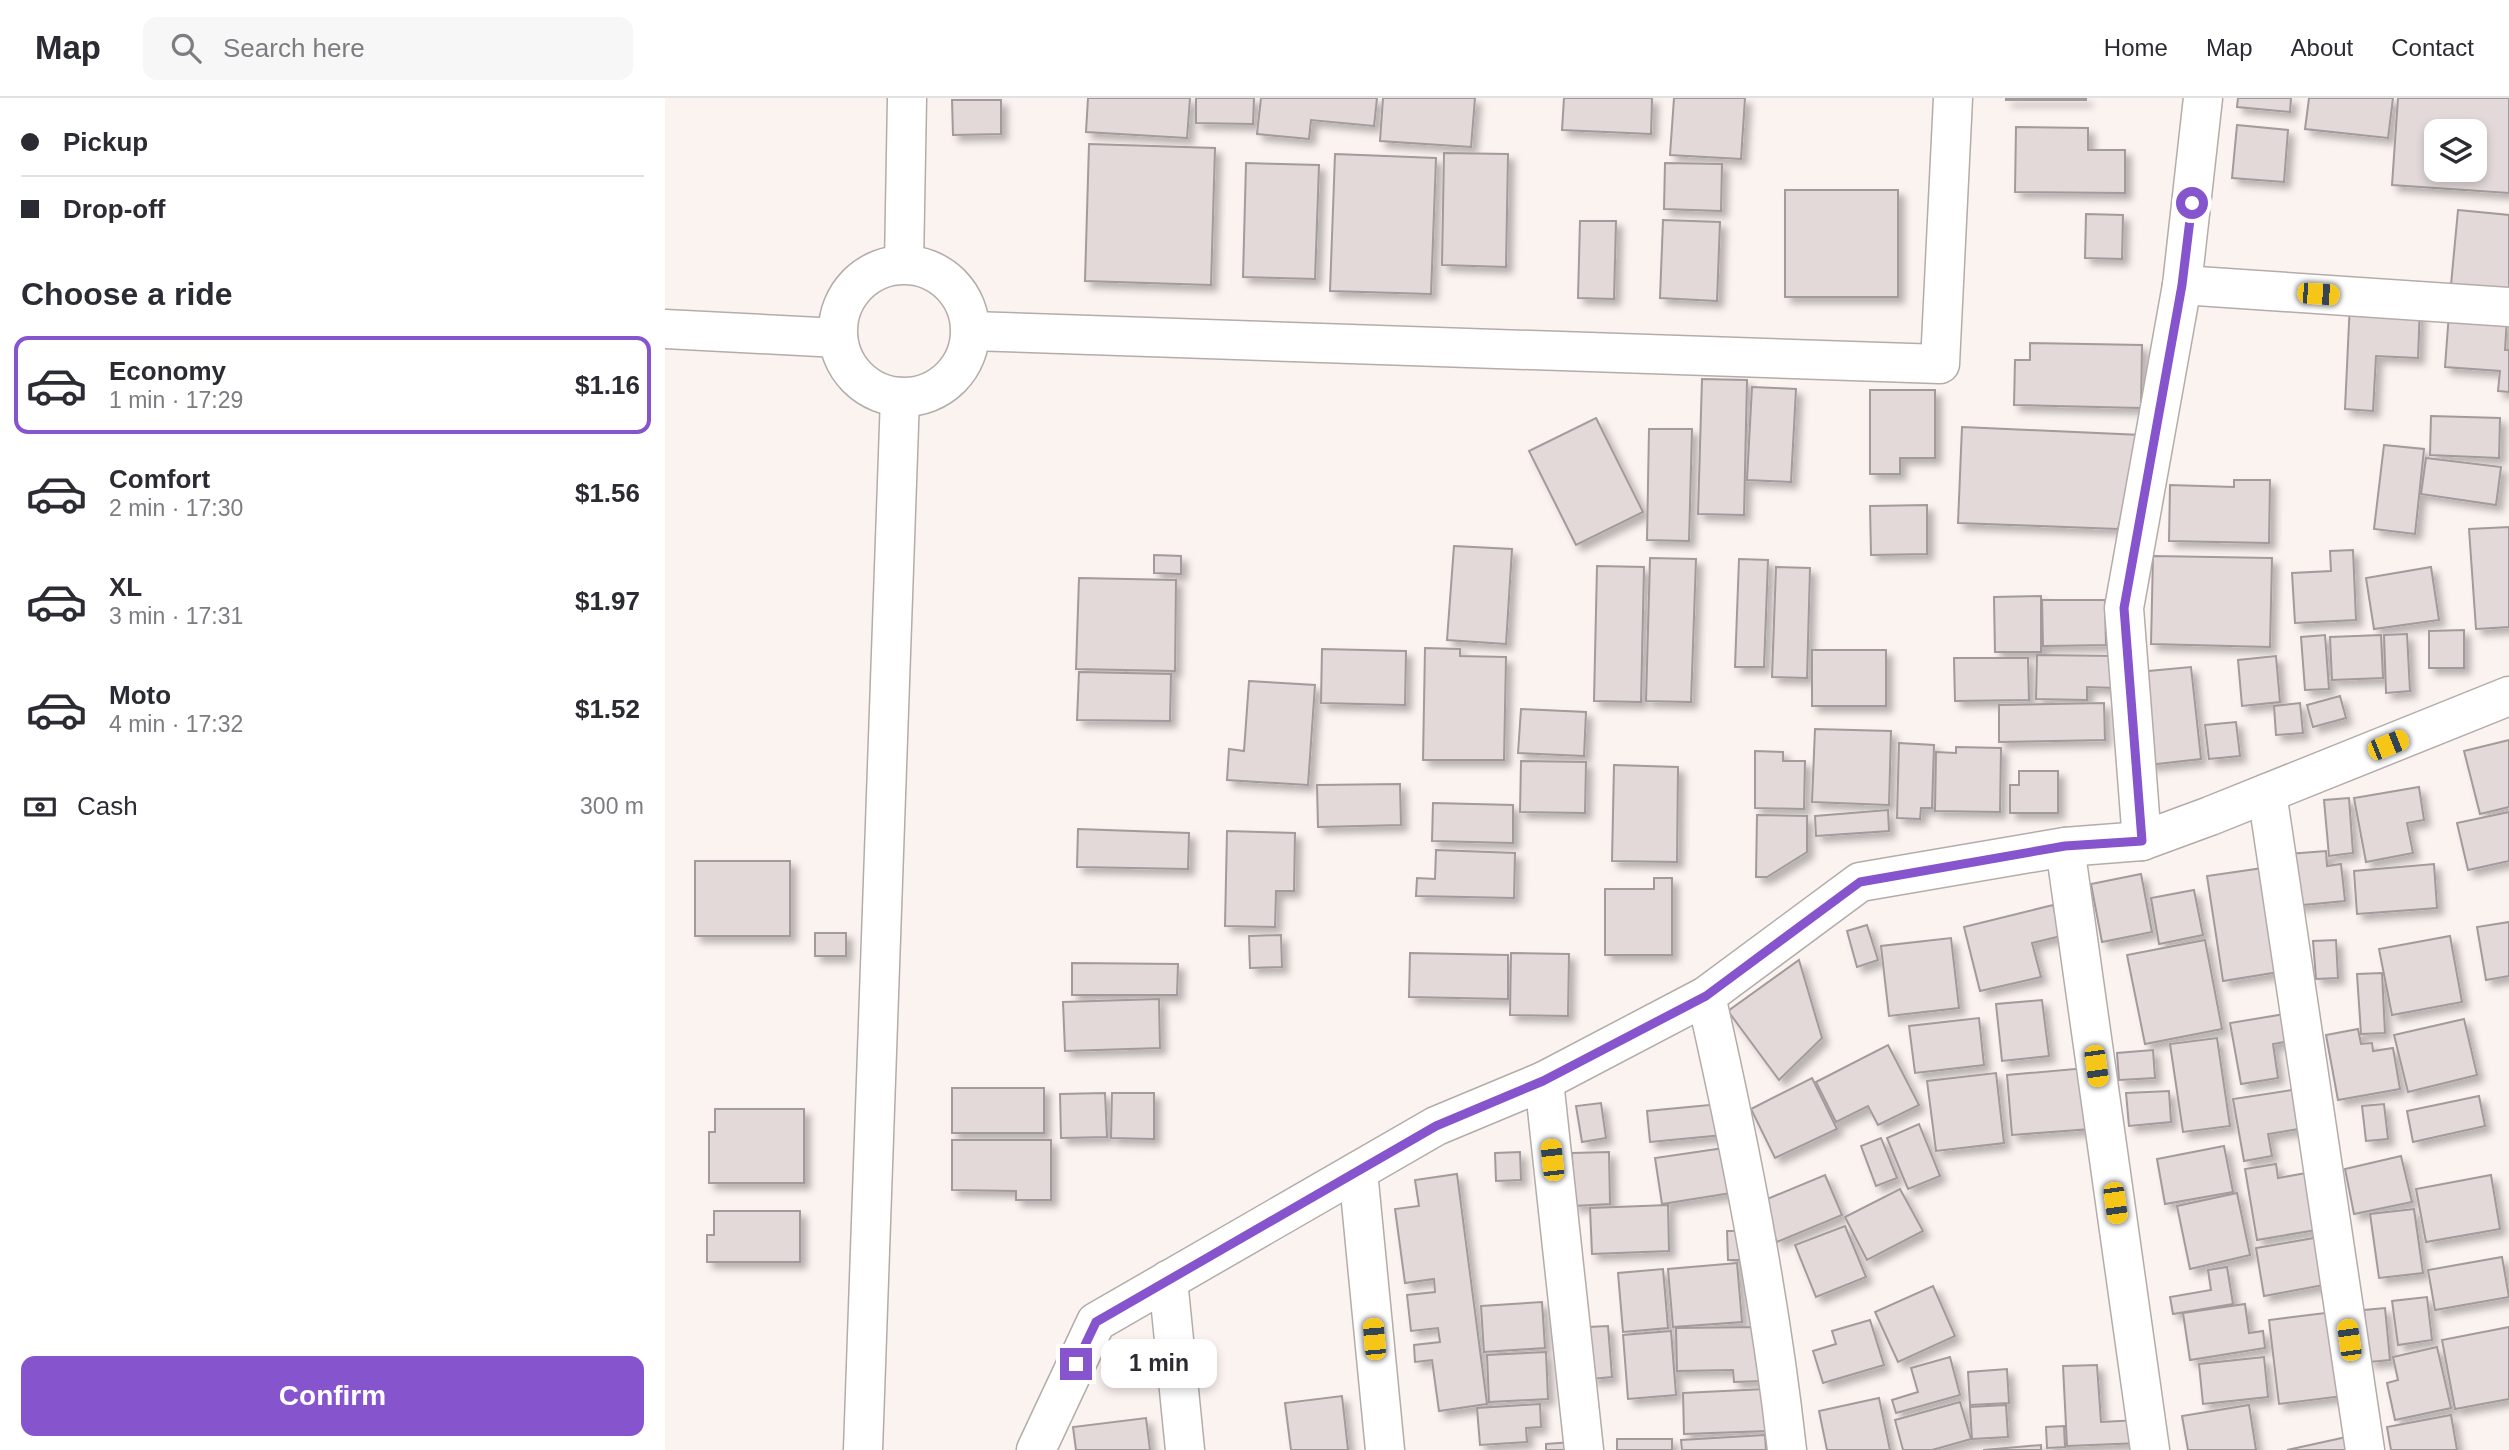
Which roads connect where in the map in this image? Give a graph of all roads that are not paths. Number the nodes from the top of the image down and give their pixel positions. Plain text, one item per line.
1 (907, 98) edge
2 (1953, 98) edge
3 (2203, 98) edge
4 (904, 264) junction
5 (2182, 285) junction
6 (2509, 307) edge
7 (665, 329) edge
8 (971, 331) junction
9 (838, 338) junction
10 (900, 397) junction
11 (2509, 696) edge
12 (2267, 793) junction
13 (2142, 841) junction
14 (2065, 846) junction
15 (1706, 996) junction
16 (1543, 1081) junction
17 (1358, 1171) junction
18 (1168, 1280) junction
19 (863, 1450) edge
20 (1036, 1450) edge
21 (1185, 1450) edge
22 (1385, 1450) edge
23 (1584, 1450) edge
24 (1787, 1450) edge
25 (2150, 1450) edge
26 (2365, 1450) edge

1 - 4 street
2 - 8 street
3 - 5 street
4 - 8 street
4 - 9 street
5 - 6 street
5 - 13 street
7 - 9 street
8 - 10 street
9 - 10 street
10 - 19 street
11 - 12 street
12 - 13 street
12 - 26 street
13 - 14 street
14 - 15 street
14 - 25 street
15 - 16 street
15 - 24 street
16 - 17 street
16 - 23 street
17 - 18 street
17 - 22 street
18 - 20 street
18 - 21 street

